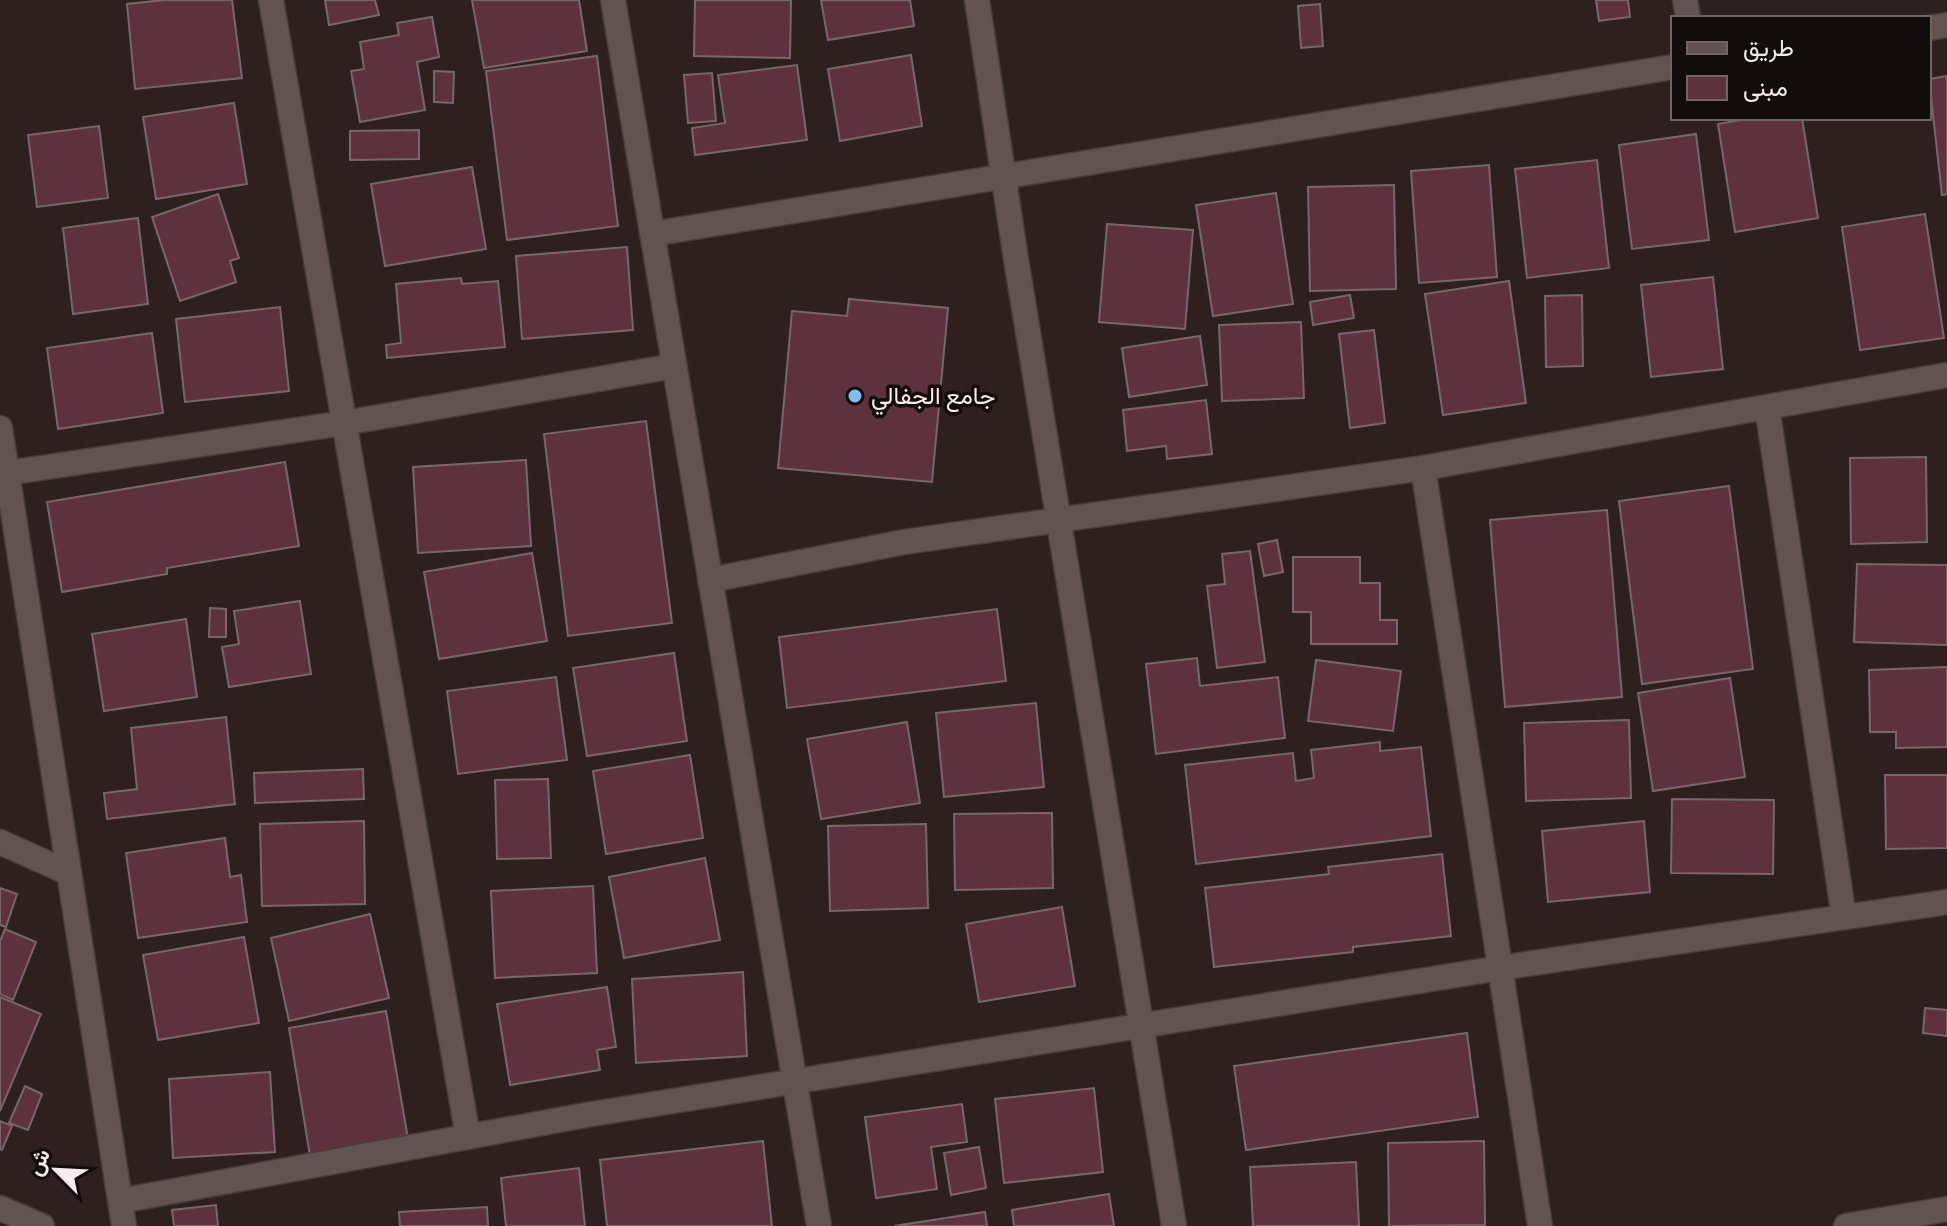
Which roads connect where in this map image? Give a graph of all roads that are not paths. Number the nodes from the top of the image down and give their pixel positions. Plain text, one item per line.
1 (271, 0) edge
2 (613, 0) edge
3 (977, 0) edge
4 (1671, 67) edge
5 (1003, 177) junction
6 (652, 234) junction
7 (674, 366) junction
8 (1947, 375) edge
9 (1767, 407) junction
10 (344, 423) junction
11 (0, 428) edge
12 (1423, 468) junction
13 (7, 473) junction
14 (1058, 518) junction
15 (710, 580) junction
16 (0, 842) edge
17 (69, 873) junction
18 (1947, 902) edge
19 (1844, 917) junction
20 (1500, 968) junction
21 (1141, 1028) junction
22 (794, 1080) junction
23 (468, 1137) junction
24 (120, 1201) junction
25 (0, 1208) edge
26 (1947, 1209) edge
27 (42, 1226) edge
28 (124, 1226) edge
29 (819, 1226) edge
30 (1174, 1226) edge
31 (1540, 1226) edge
32 (1846, 1226) edge

1 - 10 street
2 - 6 street
3 - 5 street
4 - 5 street
5 - 6 street
5 - 14 street
6 - 7 street
7 - 10 street
7 - 15 street
8 - 9 street
9 - 12 street
9 - 19 street
10 - 13 street
10 - 23 street
11 - 13 street
12 - 14 street
12 - 20 street
13 - 17 street
14 - 15 street
14 - 21 street
15 - 22 street
16 - 17 street
17 - 24 street
18 - 19 street
19 - 20 street
20 - 21 street
20 - 31 street
21 - 22 street
21 - 30 street
22 - 23 street
22 - 29 street
23 - 24 street
24 - 28 street
25 - 27 street
26 - 32 street

